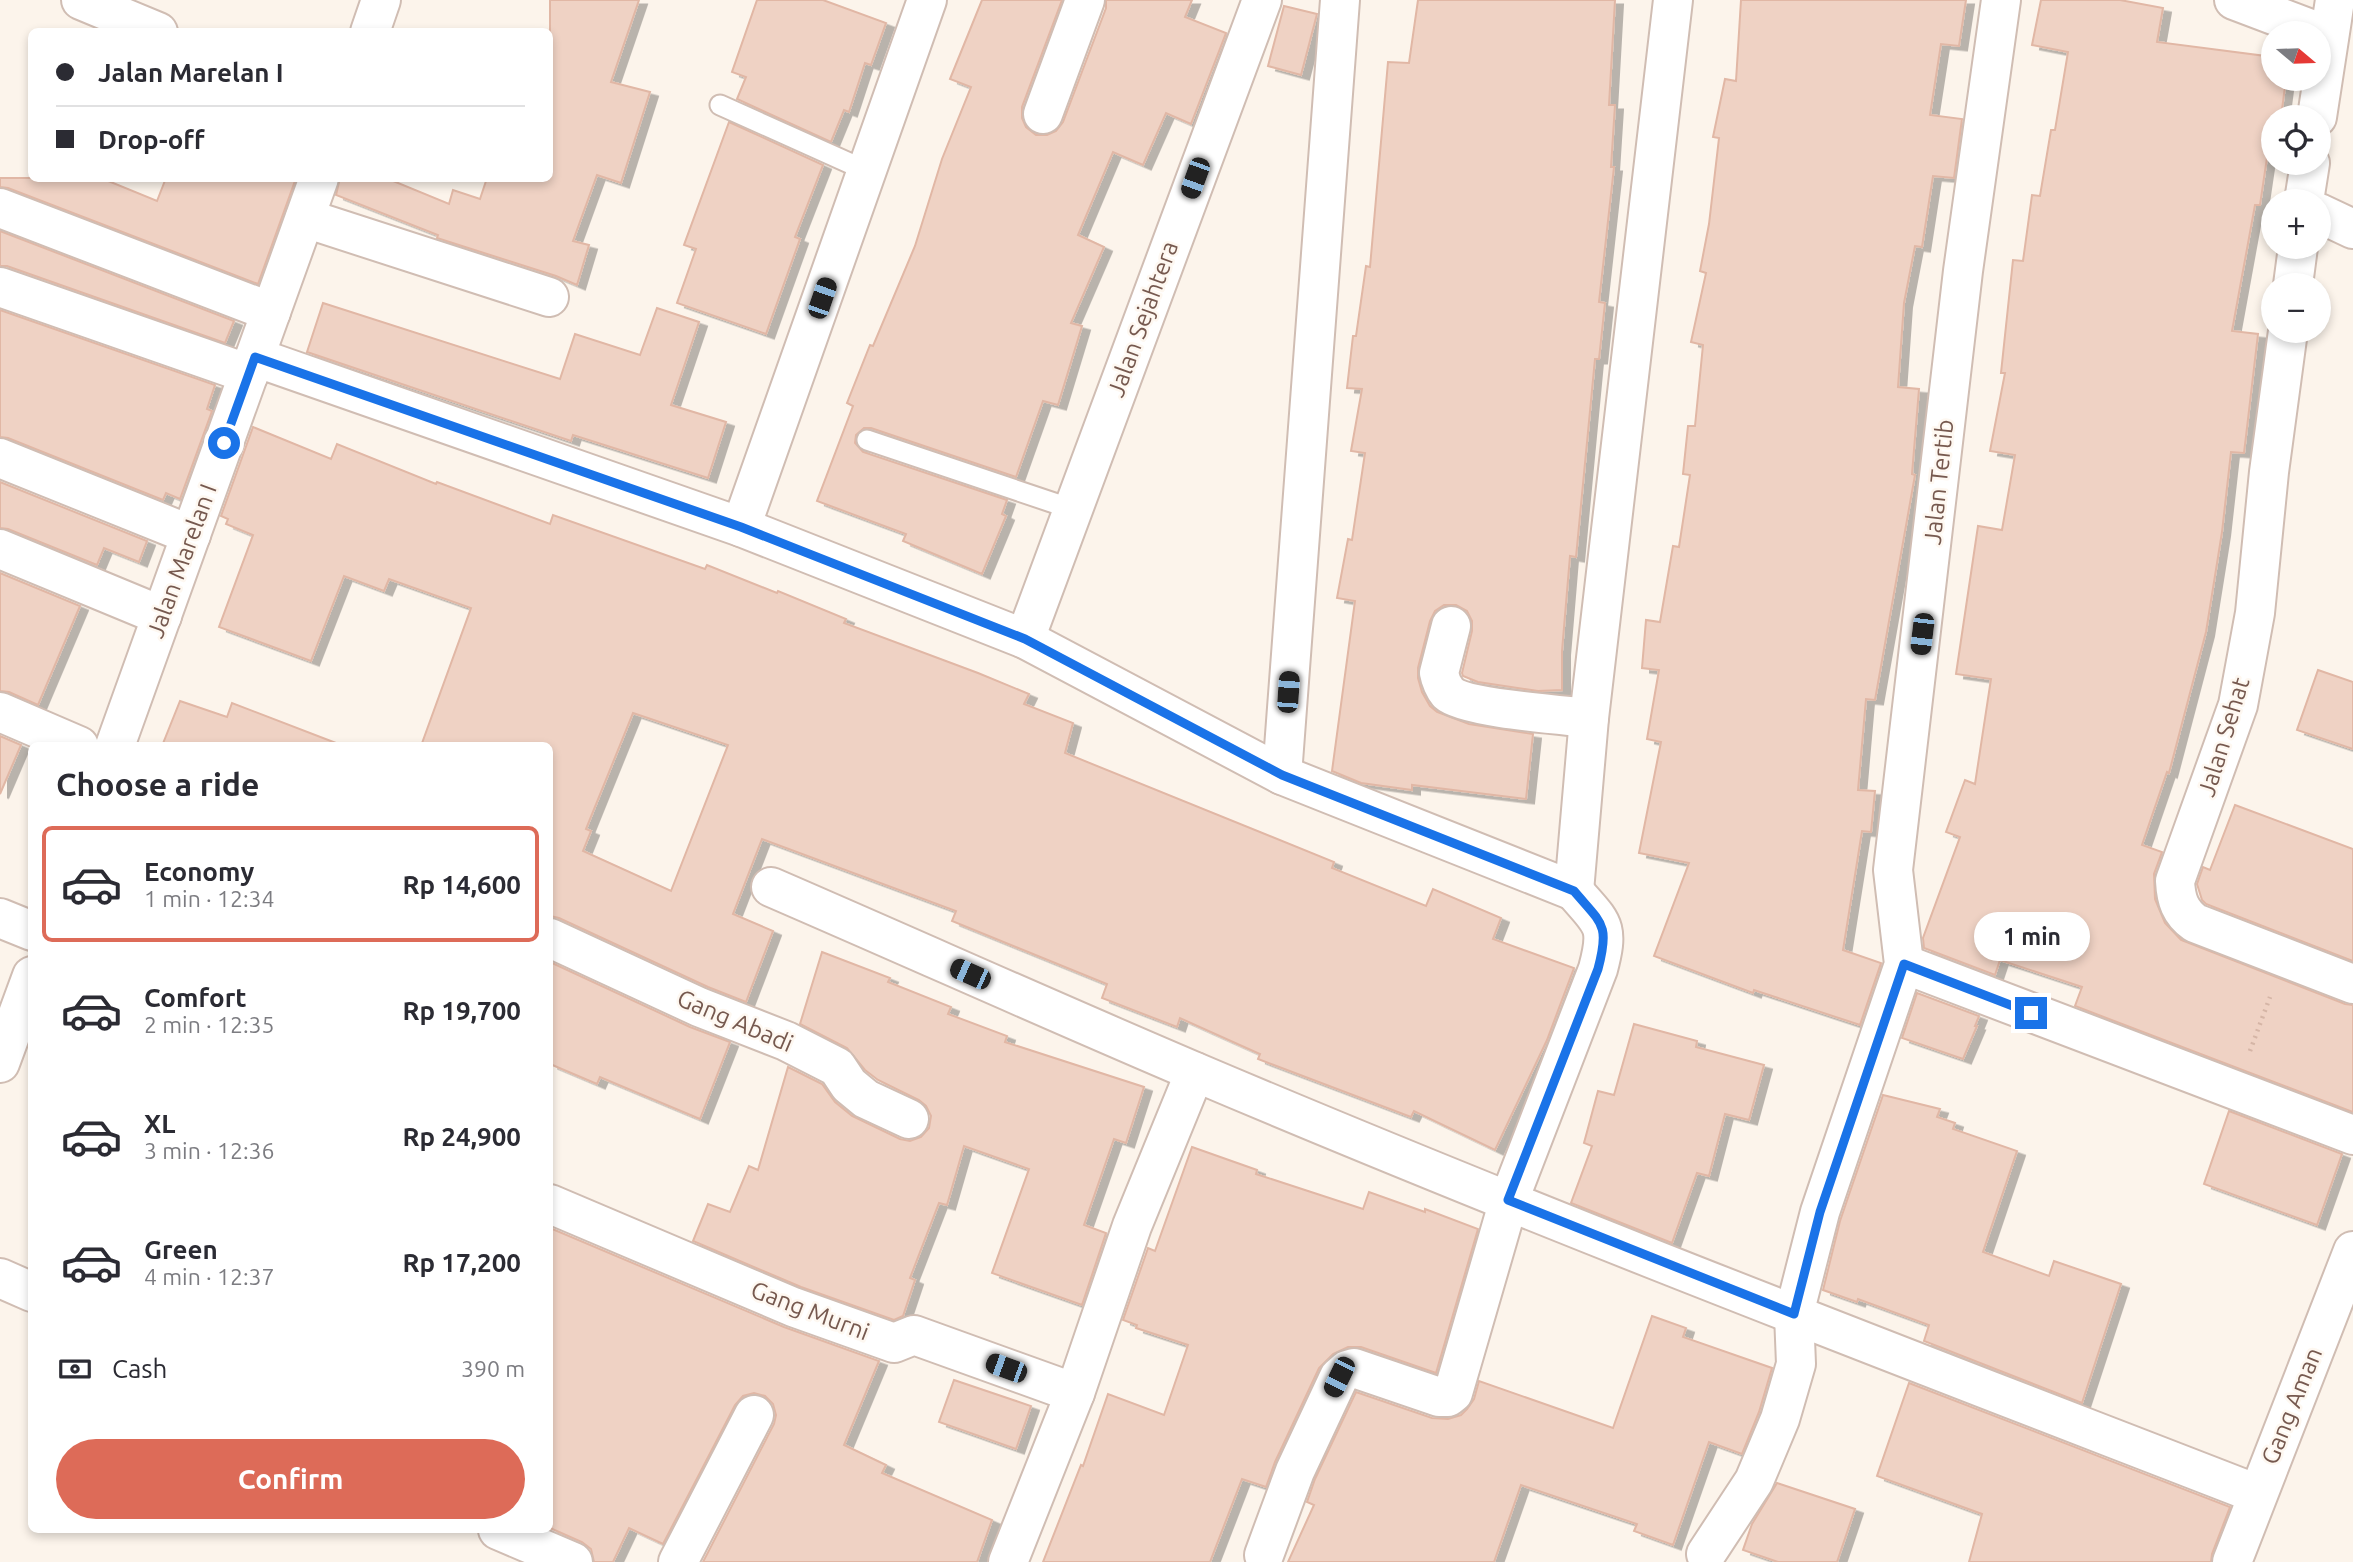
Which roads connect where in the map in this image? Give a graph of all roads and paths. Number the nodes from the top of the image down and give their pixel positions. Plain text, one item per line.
1 (81, 0) edge
2 (381, 0) edge
3 (927, 0) edge
4 (1085, 0) edge
5 (1262, 0) edge
6 (1339, 0) edge
7 (1673, 0) edge
8 (2001, 0) edge
9 (2234, 0) edge
10 (2332, 18) edge
11 (148, 28) edge
12 (371, 28) edge
13 (720, 105) dead end
14 (2319, 105) edge
15 (1043, 114) dead end
16 (867, 171) junction
17 (318, 182) edge
18 (0, 208) edge
19 (305, 218) junction
20 (2331, 219) edge
21 (2353, 229) edge
22 (0, 287) edge
23 (549, 297) dead end
24 (271, 312) junction
25 (2286, 343) edge
26 (252, 365) junction
27 (867, 440) dead end
28 (0, 458) edge
29 (1072, 509) junction
30 (741, 527) junction
31 (191, 535) junction
32 (0, 549) edge
33 (162, 616) junction
34 (1451, 626) dead end
35 (1025, 639) junction
36 (0, 712) edge
37 (1589, 718) junction
38 (70, 742) edge
39 (116, 742) edge
40 (1282, 775) junction
41 (771, 887) dead end
42 (1574, 891) junction
43 (0, 918) edge
44 (28, 929) edge
45 (553, 939) edge
46 (2286, 957) junction
47 (1904, 964) junction
48 (2353, 984) edge
49 (28, 995) edge
50 (0, 1062) edge
51 (1195, 1072) junction
52 (2235, 1091) junction
53 (909, 1119) dead end
54 (2353, 1136) edge
55 (1508, 1200) junction
56 (553, 1205) edge
57 (2353, 1251) edge
58 (0, 1279) edge
59 (28, 1290) edge
60 (1794, 1314) junction
61 (1075, 1393) junction
62 (754, 1415) dead end
63 (2257, 1494) junction
64 (505, 1533) edge
65 (1706, 1554) dead end
66 (1264, 1555) dead end
67 (573, 1562) edge
68 (678, 1562) edge
69 (1008, 1562) edge
70 (2232, 1562) edge

1 - 11 street
2 - 12 street
3 - 16 street
4 - 15 street
5 - 29 street, Jalan Sejahtera
6 - 40 street
7 - 37 street
8 - 47 street, Jalan Tertib
9 - 10 street
10 - 14 street
13 - 16 lane
16 - 30 street
17 - 19 street, Jalan Marelan I
18 - 24 street
19 - 23 street
19 - 24 street, Jalan Marelan I
20 - 21 street
22 - 26 street
24 - 26 street, Jalan Marelan I
25 - 46 street, Jalan Sehat
26 - 30 street
26 - 31 street, Jalan Marelan I
27 - 29 lane
28 - 31 street
29 - 35 street, Jalan Sejahtera
30 - 35 street
31 - 33 street, Jalan Marelan I
32 - 33 street
33 - 39 street, Jalan Marelan I
34 - 37 street
35 - 40 street
36 - 38 street
37 - 42 street
40 - 42 street
41 - 51 street
42 - 55 street
43 - 44 street
45 - 53 street, Gang Abadi
46 - 48 street, Jalan Sehat
46 - 52 path
47 - 52 street
47 - 60 street
49 - 50 street
51 - 55 street
51 - 61 street
52 - 54 street
55 - 60 street
55 - 66 street
56 - 61 street, Gang Murni
57 - 63 street, Gang Aman
58 - 59 street
60 - 63 street
60 - 65 street
61 - 69 street
62 - 68 street
63 - 70 street, Gang Aman
64 - 67 street

